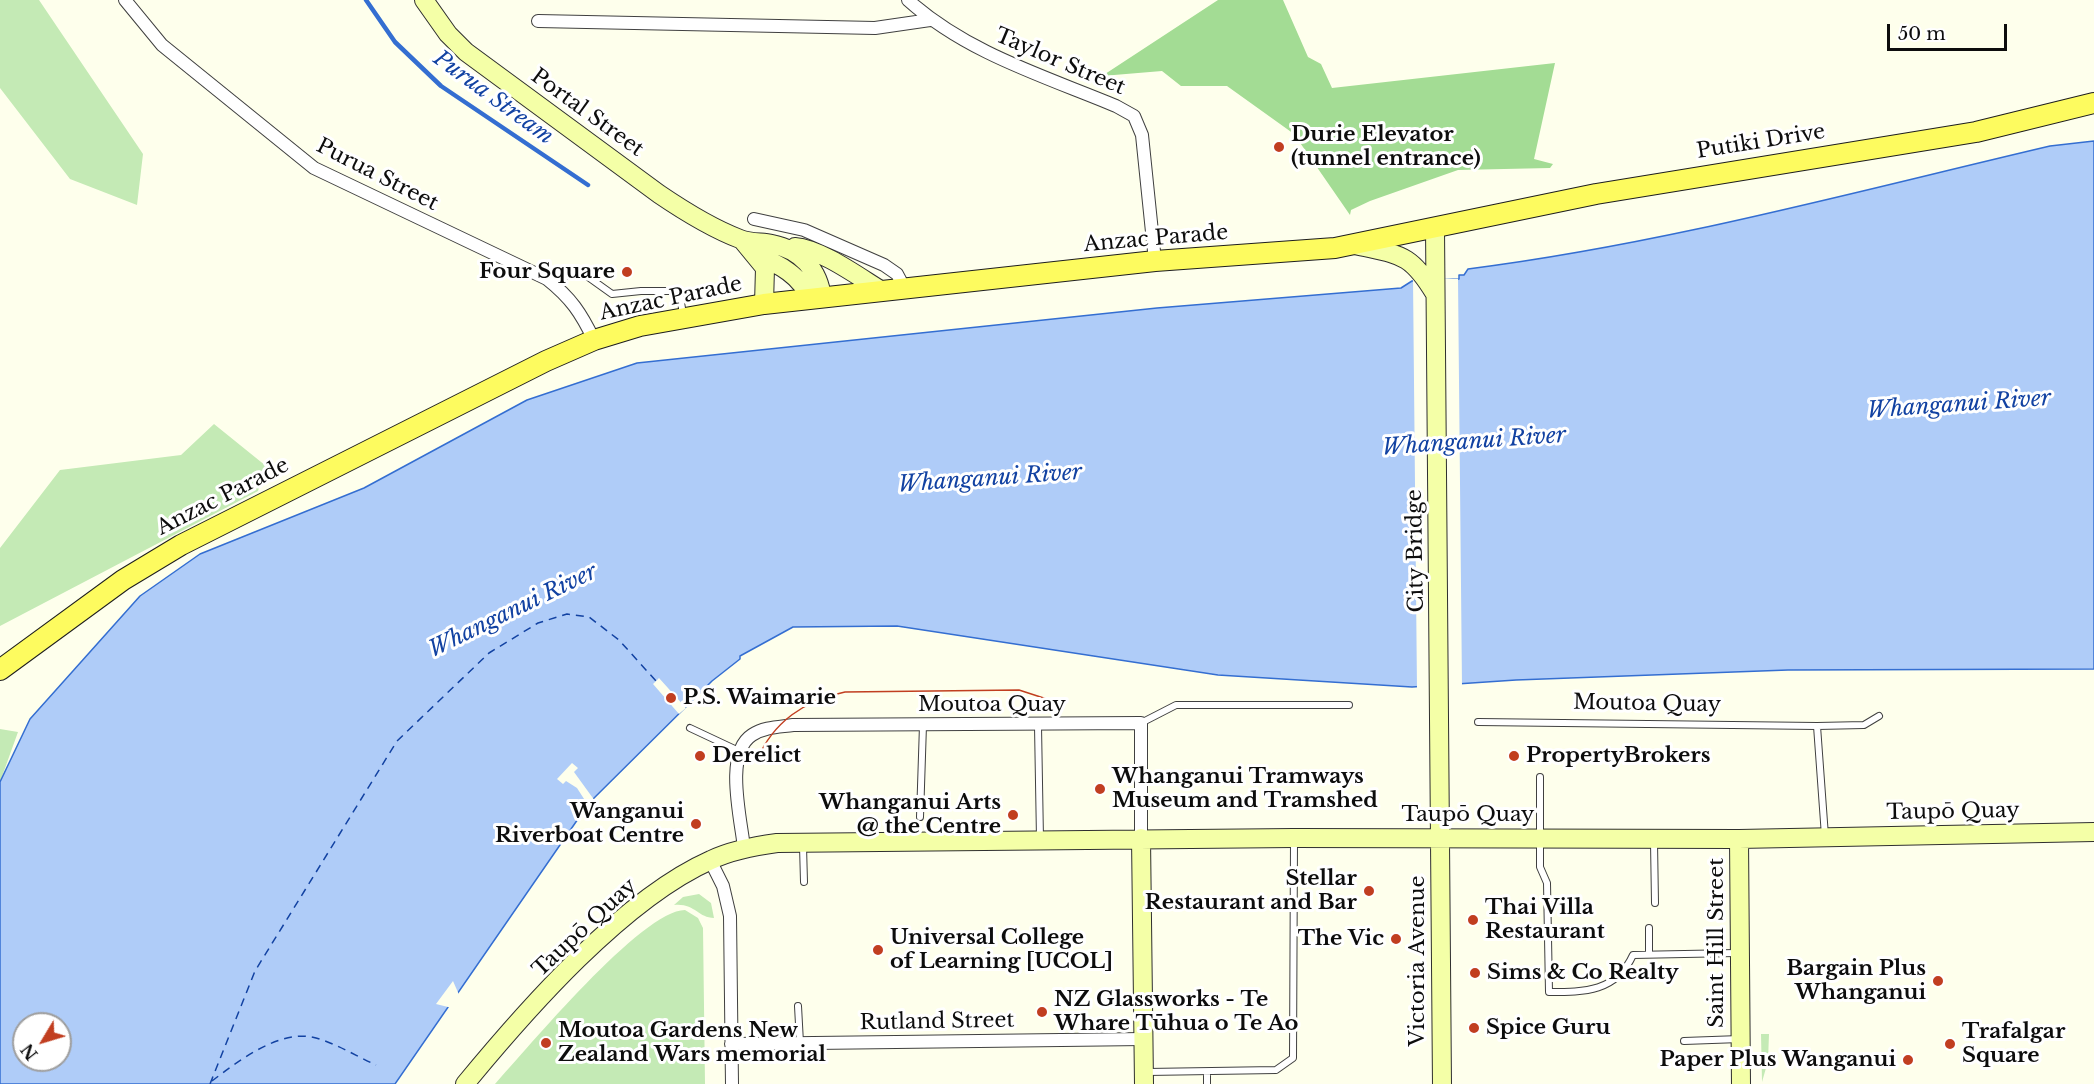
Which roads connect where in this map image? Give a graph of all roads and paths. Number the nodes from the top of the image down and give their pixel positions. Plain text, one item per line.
1 (124, 0) edge
2 (424, 0) edge
3 (908, 0) edge
4 (930, 20) junction
5 (538, 21) dead end
6 (2094, 103) edge
7 (754, 219) dead end
8 (1435, 228) junction
9 (742, 240) junction
10 (775, 245) junction
11 (1355, 245) junction
12 (757, 256) junction
13 (1155, 261) junction
14 (1432, 284) junction
15 (554, 285) junction
16 (905, 289) junction
17 (882, 291) junction
18 (816, 298) junction
19 (764, 304) junction
20 (683, 318) junction
21 (594, 340) junction
22 (0, 670) edge
23 (1349, 705) dead end
24 (1879, 716) dead end
25 (1478, 722) dead end
26 (1141, 723) junction
27 (923, 724) junction
28 (1038, 726) junction
29 (1816, 726) junction
30 (690, 728) dead end
31 (739, 751) junction
32 (1540, 777) dead end
33 (920, 817) dead end
34 (2094, 832) edge
35 (1440, 837) junction
36 (1825, 837) junction
37 (1141, 838) junction
38 (1294, 838) junction
39 (1540, 838) junction
40 (1654, 838) junction
41 (1739, 838) junction
42 (1040, 840) junction
43 (803, 842) junction
44 (744, 848) junction
45 (710, 860) junction
46 (804, 882) dead end
47 (1655, 903) dead end
48 (1649, 928) dead end
49 (1740, 953) junction
50 (1649, 954) junction
51 (798, 1006) dead end
52 (1144, 1039) junction
53 (1740, 1039) junction
54 (1684, 1041) dead end
55 (800, 1043) junction
56 (731, 1044) junction
57 (1207, 1072) junction
58 (1144, 1078) edge
59 (465, 1084) edge
60 (732, 1084) edge
61 (1208, 1084) edge
62 (1442, 1084) edge
63 (1741, 1084) edge

1 - 15 street, Purua Street
2 - 9 main road, Portal Street
3 - 4 street, Taylor Street
4 - 5 street
4 - 13 street, Taylor Street
6 - 8 main road, Putiki Drive
7 - 16 street
8 - 11 main road, Anzac Parade
8 - 14 main road, City Bridge
9 - 10 main road, Portal Street
9 - 12 main road, Portal Street
10 - 17 main road, Portal Street
10 - 18 main road, Portal Street
11 - 13 main road, Anzac Parade
11 - 14 main road
12 - 18 main road, Portal Street
12 - 19 main road, Portal Street
13 - 16 main road, Anzac Parade
14 - 35 main road, City Bridge
15 - 20 lane
15 - 21 street, Purua Street
16 - 17 main road, Anzac Parade
17 - 18 main road, Anzac Parade
18 - 19 main road, Anzac Parade
19 - 20 main road, Anzac Parade
20 - 21 main road, Anzac Parade
21 - 22 main road, Anzac Parade
23 - 26 lane, Moutoa Quay
24 - 29 lane, Moutoa Quay
25 - 29 lane, Moutoa Quay
26 - 28 street, Moutoa Quay
26 - 37 street
27 - 28 street, Moutoa Quay
27 - 31 street, Moutoa Quay
27 - 33 lane
28 - 42 lane
29 - 36 lane
30 - 31 lane
31 - 44 street
32 - 39 lane
34 - 36 main road, Taupō Quay
35 - 38 main road, Taupō Quay
35 - 39 main road, Taupō Quay
35 - 62 main road, Victoria Avenue
36 - 41 main road, Taupō Quay
37 - 38 main road, Taupō Quay
37 - 42 main road, Taupō Quay
37 - 52 main road
38 - 57 lane
39 - 40 main road, Taupō Quay
39 - 50 lane
40 - 41 main road, Taupō Quay
40 - 47 lane
41 - 49 main road, Saint Hill Street
42 - 43 main road, Taupō Quay
43 - 44 main road, Taupō Quay
43 - 46 lane
44 - 45 main road, Taupō Quay
45 - 56 street
45 - 59 main road, Taupō Quay
48 - 50 lane
49 - 50 lane
49 - 53 main road, Saint Hill Street
51 - 55 lane
52 - 55 street, Rutland Street
52 - 58 main road
53 - 54 lane
53 - 63 main road, Saint Hill Street
55 - 56 street, Rutland Street
56 - 60 street
57 - 58 lane
57 - 61 lane

